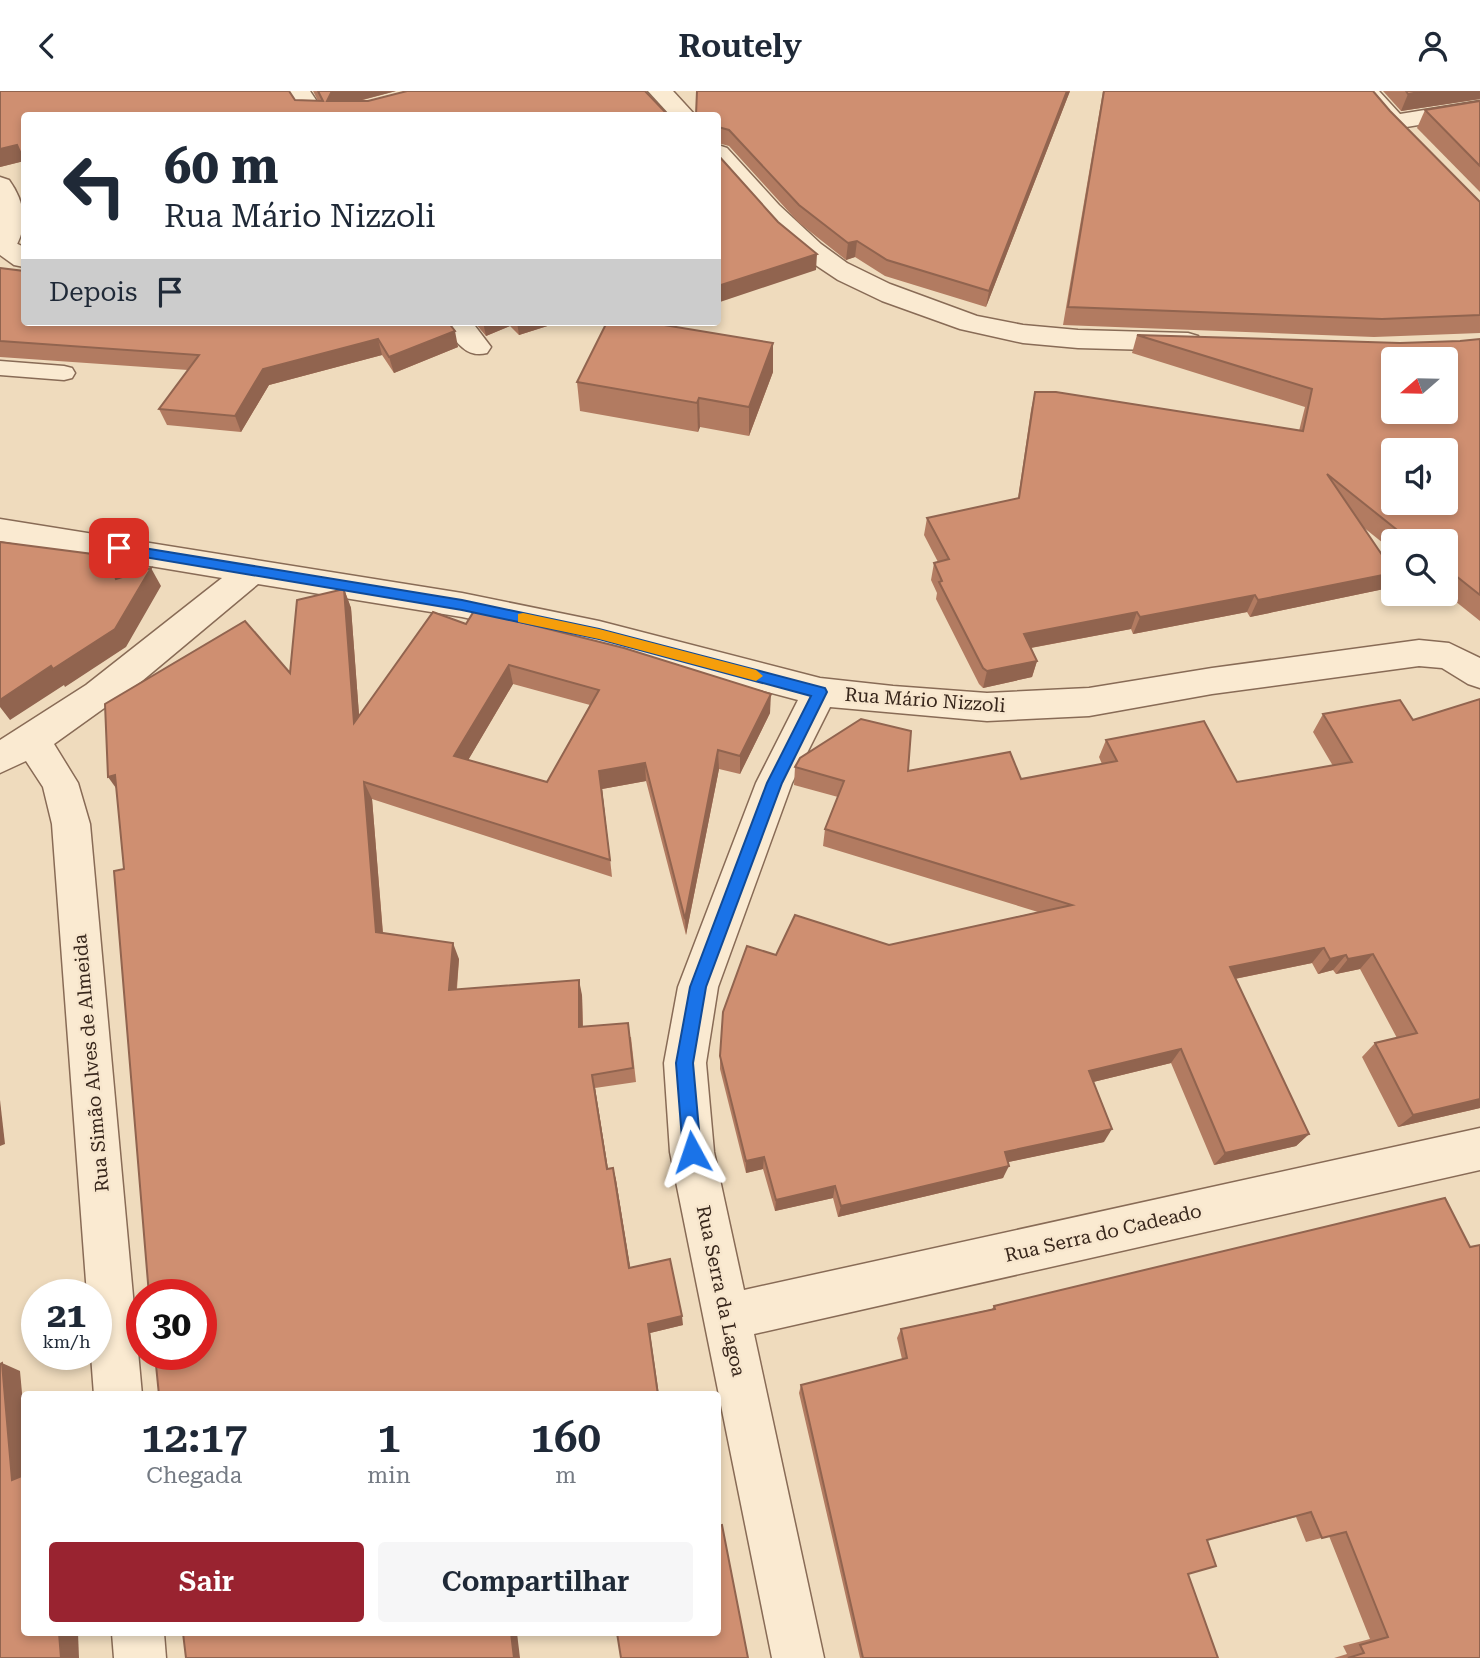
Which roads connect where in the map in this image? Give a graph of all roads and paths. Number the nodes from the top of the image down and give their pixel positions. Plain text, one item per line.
1 (298, 91) edge
2 (660, 91) edge
3 (1366, 91) edge
4 (1480, 108) edge
5 (312, 112) edge
6 (680, 112) edge
7 (1394, 122) junction
8 (1413, 142) edge
9 (721, 156) edge
10 (0, 185) edge
11 (9, 250) edge
12 (460, 326) edge
13 (1217, 343) edge
14 (477, 347) dead end
15 (0, 368) edge
16 (64, 373) dead end
17 (0, 530) edge
18 (250, 572) junction
19 (1480, 675) edge
20 (820, 692) junction
21 (16, 749) edge
22 (1480, 1149) edge
23 (727, 1317) junction
24 (118, 1391) edge
25 (138, 1636) edge
26 (140, 1658) edge
27 (798, 1658) edge

1 - 5 street
2 - 6 street
3 - 7 street
4 - 7 street
7 - 8 street
9 - 13 street
10 - 11 street
12 - 14 street
15 - 16 lane
17 - 18 street, Rua Mário Nizzoli
18 - 20 street, Rua Mário Nizzoli
18 - 21 street
19 - 20 street, Rua Mário Nizzoli
20 - 23 street, Rua Serra da Lagoa
21 - 24 street, Rua Simão Alves de Almeida
22 - 23 street, Rua Serra do Cadeado
23 - 27 street, Rua Serra da Lagoa
25 - 26 street

